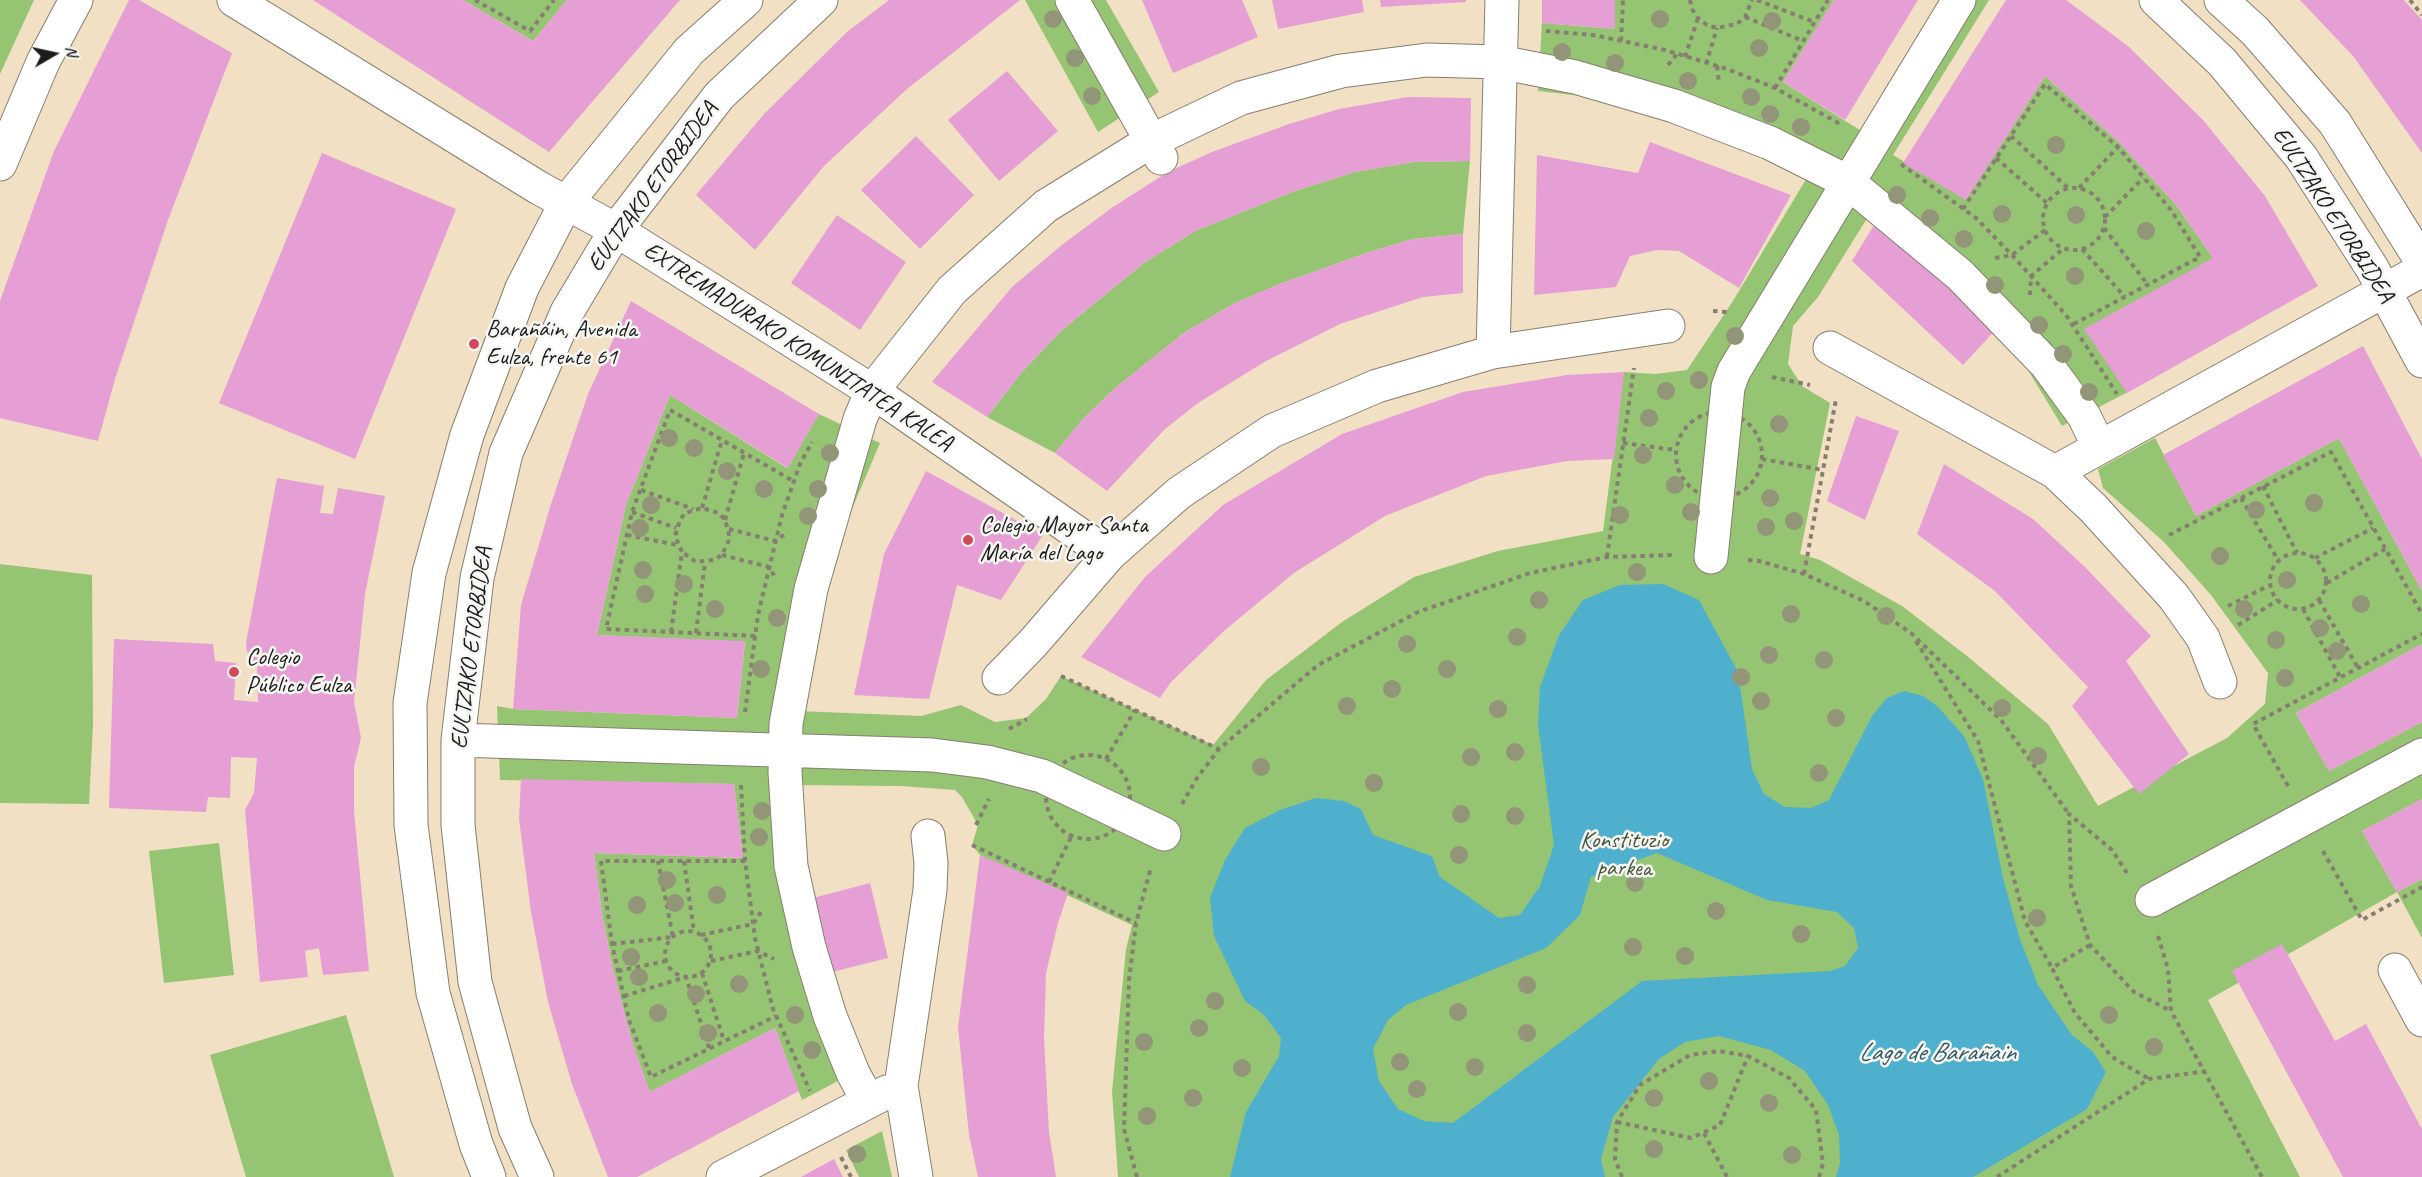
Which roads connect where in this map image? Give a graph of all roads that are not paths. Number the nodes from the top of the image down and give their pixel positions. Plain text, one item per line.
1 (76, 0) edge
2 (234, 0) edge
3 (746, 0) edge
4 (821, 0) edge
5 (1072, 0) edge
6 (1502, 0) edge
7 (1959, 0) edge
8 (2156, 0) edge
9 (2221, 0) edge
10 (1500, 62) junction
11 (1156, 150) junction
12 (0, 164) edge
13 (1848, 182) junction
14 (566, 203) junction
15 (616, 230) junction
16 (2422, 262) edge
17 (2422, 270) edge
18 (2385, 290) junction
19 (1668, 326) dead end
20 (1830, 348) dead end
21 (1492, 352) junction
22 (2422, 361) edge
23 (872, 391) junction
24 (2099, 447) junction
25 (2055, 472) junction
26 (1109, 555) junction
27 (1711, 557) road end
28 (999, 678) dead end
29 (2220, 682) dead end
30 (458, 740) junction
31 (786, 751) junction
32 (2422, 754) edge
33 (1164, 834) road end
34 (928, 836) dead end
35 (2152, 900) dead end
36 (2395, 970) dead end
37 (2422, 1020) edge
38 (901, 1086) junction
39 (868, 1101) junction
40 (489, 1177) edge
41 (537, 1177) edge
42 (723, 1177) edge
43 (916, 1177) edge

1 - 12 street
2 - 14 street, EXTREMADURAKO KOMUNITATEA KALEA
3 - 14 street, EULTZAKO ETORBIDEA
4 - 15 street, EULTZAKO ETORBIDEA
5 - 11 street
6 - 10 street
7 - 13 street
8 - 18 street, EULTZAKO ETORBIDEA
9 - 16 street, EULTZAKO ETORBIDEA
10 - 11 street
10 - 13 street
10 - 21 street
11 - 23 street
13 - 24 street
13 - 27 street
14 - 15 street, EXTREMADURAKO KOMUNITATEA KALEA
14 - 40 street, EULTZAKO ETORBIDEA
15 - 23 street, EXTREMADURAKO KOMUNITATEA KALEA
15 - 30 street, EULTZAKO ETORBIDEA
17 - 18 street
18 - 22 street, EULTZAKO ETORBIDEA
18 - 24 street
19 - 21 street
20 - 25 street
21 - 26 street
23 - 26 street, EXTREMADURAKO KOMUNITATEA KALEA
23 - 31 street
24 - 25 street
25 - 29 street
26 - 28 street
30 - 31 street
30 - 41 street, EULTZAKO ETORBIDEA
31 - 33 street
31 - 39 street
32 - 35 street
34 - 38 street
36 - 37 street
38 - 39 street
38 - 43 street
39 - 42 street

